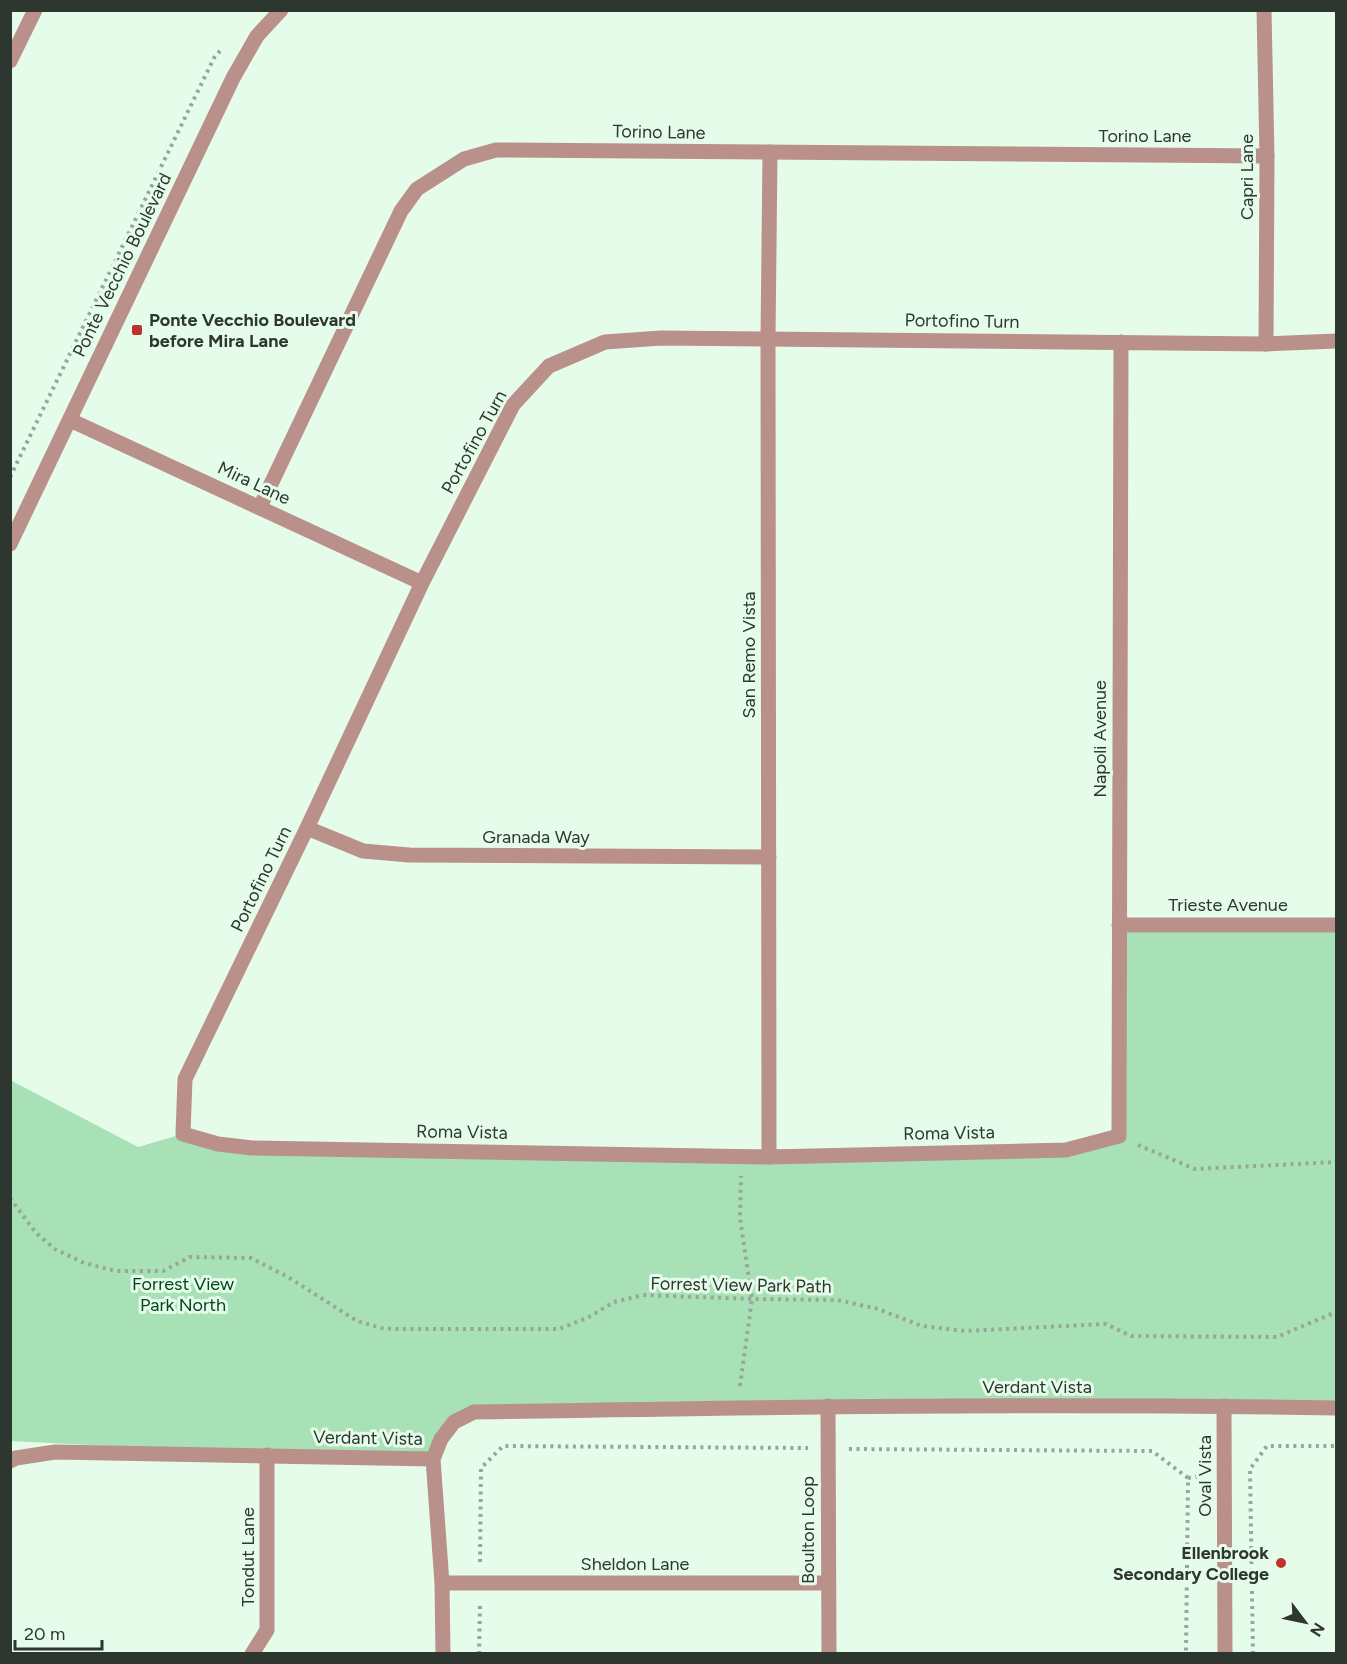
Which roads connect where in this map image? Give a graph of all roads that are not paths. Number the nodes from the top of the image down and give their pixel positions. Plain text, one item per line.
1 (35, 10) edge
2 (281, 10) edge
3 (1264, 10) edge
4 (10, 61) edge
5 (770, 152) junction
6 (1267, 156) junction
7 (768, 339) junction
8 (1336, 341) edge
9 (1121, 342) junction
10 (1266, 344) junction
11 (70, 420) junction
12 (260, 507) junction
13 (10, 544) edge
14 (422, 583) junction
15 (307, 828) junction
16 (769, 857) junction
17 (1119, 925) junction
18 (1336, 925) edge
19 (183, 1134) joint
20 (1119, 1136) joint
21 (769, 1157) junction
22 (828, 1406) junction
23 (1224, 1406) junction
24 (1336, 1408) edge
25 (267, 1455) junction
26 (433, 1459) junction
27 (10, 1461) edge
28 (442, 1583) junction
29 (828, 1583) junction
30 (252, 1653) edge
31 (443, 1653) edge
32 (829, 1653) edge
33 (1225, 1653) edge

1 - 4 street
2 - 11 street, Ponte Vecchio Boulevard
3 - 6 street, Capri Lane
5 - 6 street, Torino Lane
5 - 7 street, San Remo Vista
5 - 12 street, Torino Lane
6 - 10 street, Capri Lane
7 - 9 street, Portofino Turn
7 - 14 street, Portofino Turn
7 - 16 street, San Remo Vista
8 - 10 street, Portofino Turn
9 - 10 street, Portofino Turn
9 - 17 street, Napoli Avenue
11 - 12 street, Mira Lane
11 - 13 street, Ponte Vecchio Boulevard
12 - 14 street, Mira Lane
14 - 15 street, Portofino Turn
15 - 16 street, Granada Way
15 - 19 street, Portofino Turn
16 - 21 street, San Remo Vista
17 - 18 street, Trieste Avenue
17 - 20 street, Napoli Avenue
19 - 21 street, Roma Vista
20 - 21 street, Roma Vista
22 - 23 street, Verdant Vista
22 - 26 street, Verdant Vista
22 - 29 street, Boulton Loop
23 - 24 street, Verdant Vista
23 - 33 street, Oval Vista
25 - 26 street, Verdant Vista
25 - 27 street, Verdant Vista
25 - 30 street, Tondut Lane
26 - 28 street
28 - 29 street, Sheldon Lane
28 - 31 street
29 - 32 street, Boulton Loop

